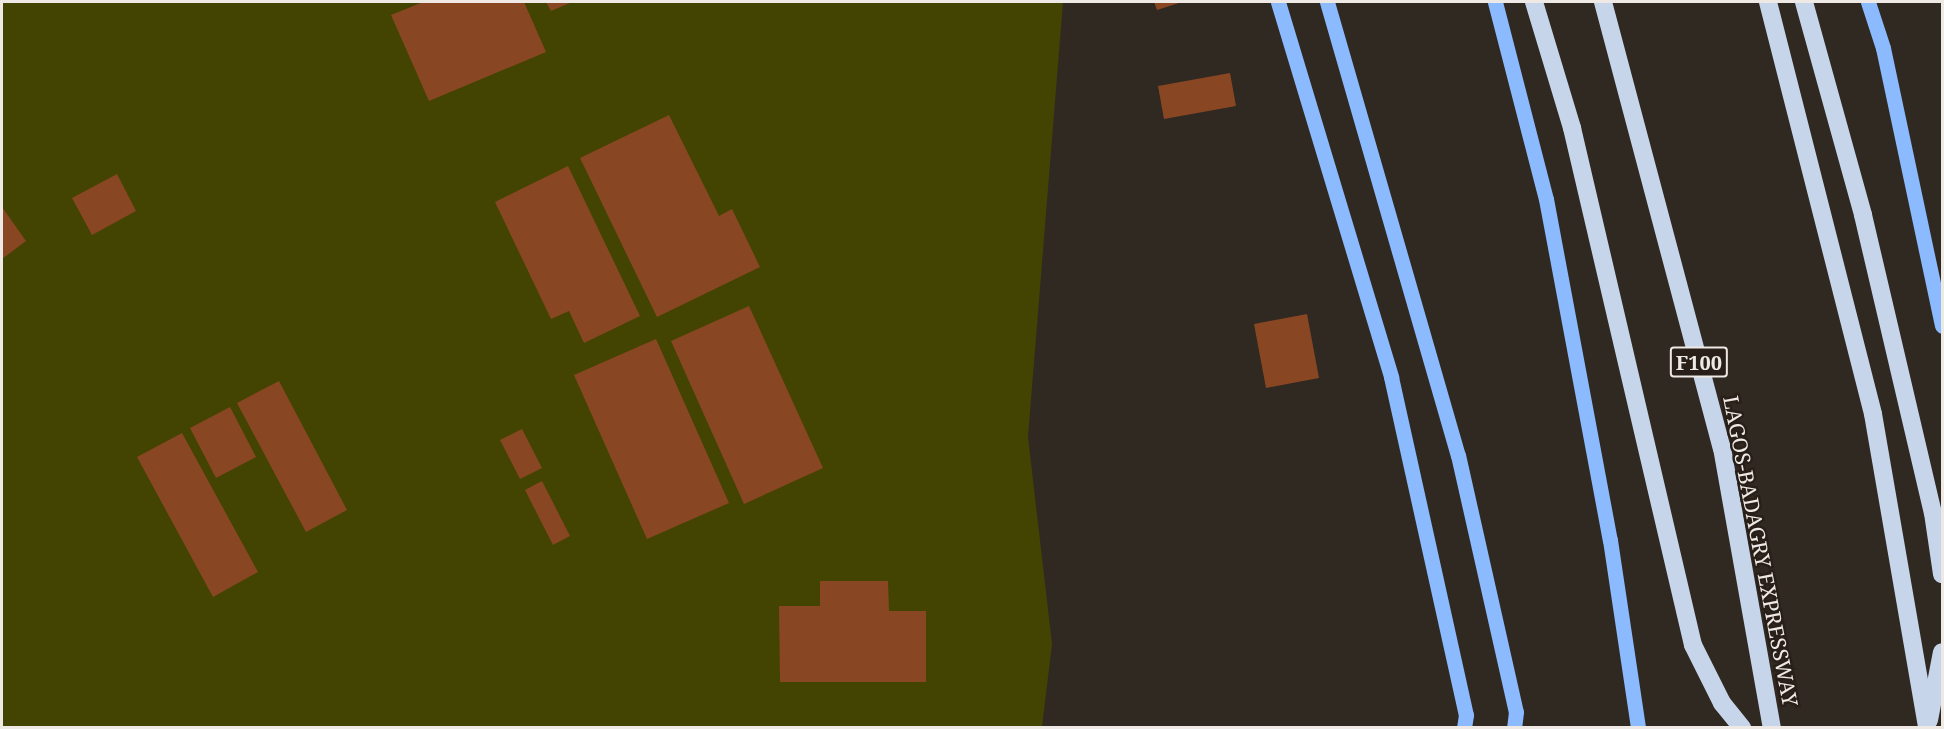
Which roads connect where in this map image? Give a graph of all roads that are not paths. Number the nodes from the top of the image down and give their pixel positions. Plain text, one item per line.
1 (1278, 2) edge
2 (1327, 2) edge
3 (1495, 2) edge
4 (1534, 2) edge
5 (1603, 2) edge
6 (1768, 2) edge
7 (1804, 2) edge
8 (1868, 2) edge
9 (1942, 326) edge
10 (1942, 574) edge
11 (1942, 652) edge
12 (1464, 728) edge
13 (1514, 728) edge
14 (1638, 728) edge
15 (1742, 728) edge
16 (1772, 728) edge
17 (1927, 728) edge

1 - 12 main road
2 - 13 main road
3 - 14 main road
4 - 15 highway
5 - 16 highway, LAGOS-BADAGRY EXPRESSWAY / F100
6 - 17 highway
7 - 10 highway
8 - 9 main road
11 - 17 highway

